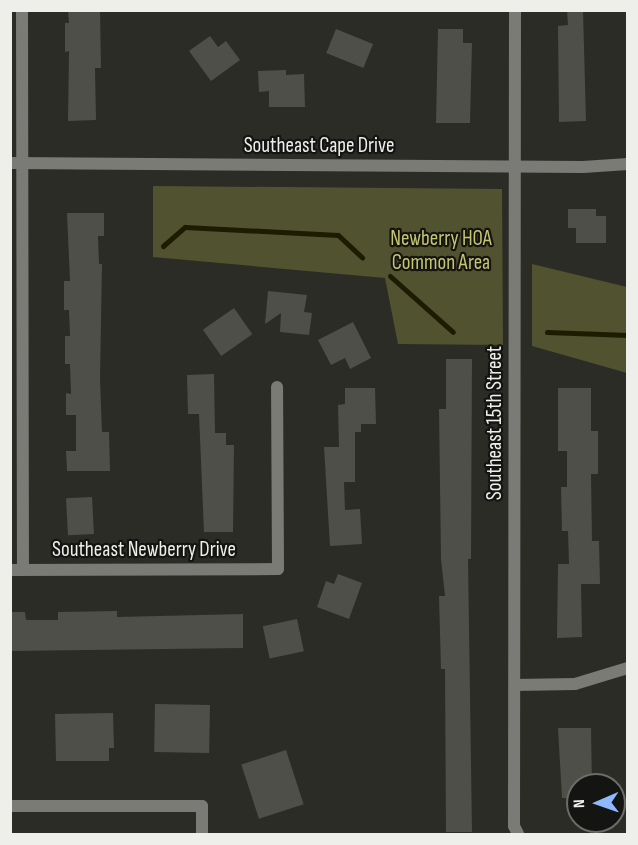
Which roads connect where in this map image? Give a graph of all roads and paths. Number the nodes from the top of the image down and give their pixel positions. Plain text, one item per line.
1 (22, 10) edge
2 (515, 10) edge
3 (16, 163) edge
4 (627, 164) edge
5 (515, 167) junction
6 (277, 387) dead end
7 (17, 570) edge
8 (627, 668) edge
9 (515, 685) junction
10 (10, 806) edge
11 (202, 834) edge
12 (518, 834) edge

1 - 3 street
2 - 5 street, Southeast 15th Street
3 - 5 street, Southeast Cape Drive
3 - 7 street
4 - 5 street, Southeast Cape Drive
5 - 9 street, Southeast 15th Street
6 - 7 street, Southeast Newberry Drive
8 - 9 street
9 - 12 street, Southeast 15th Street
10 - 11 street

